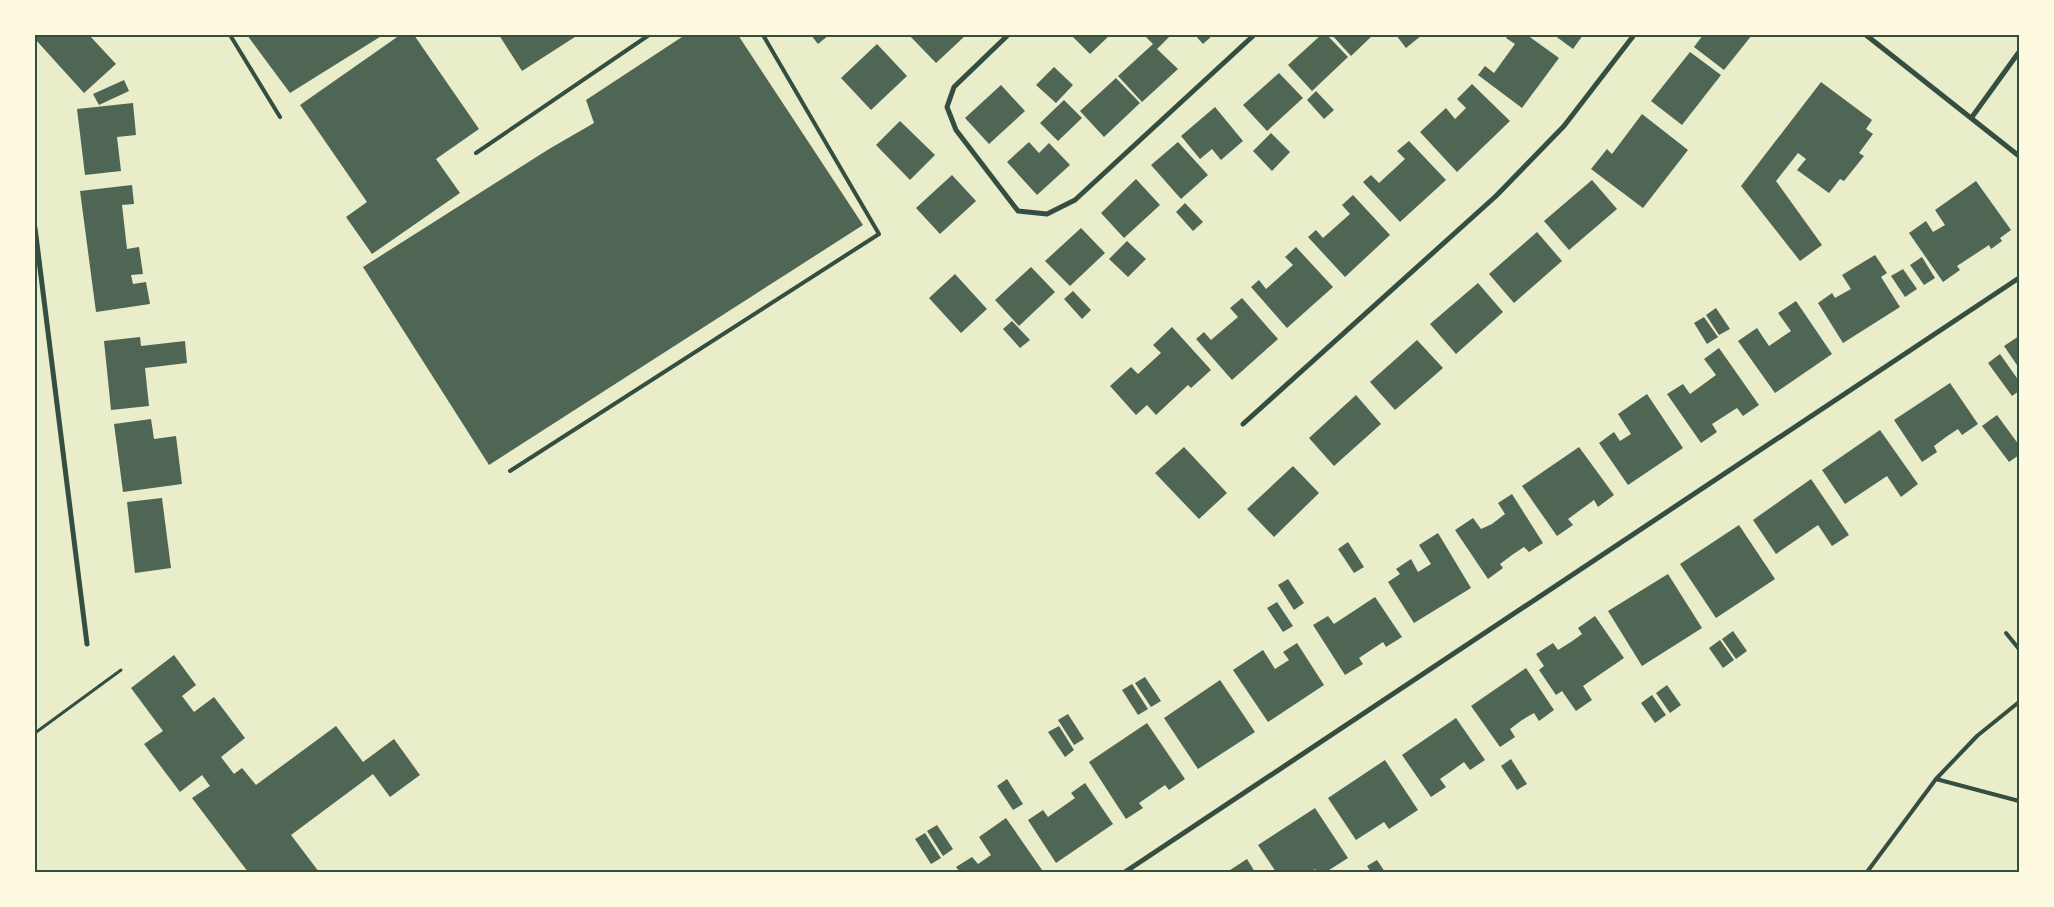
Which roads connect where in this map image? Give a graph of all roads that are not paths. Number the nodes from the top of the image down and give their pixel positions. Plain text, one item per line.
1 (230, 35) edge
2 (650, 35) edge
3 (763, 35) edge
4 (1008, 35) edge
5 (1254, 35) edge
6 (1634, 35) edge
7 (1866, 35) edge
8 (2019, 52) edge
9 (280, 117) dead end
10 (1972, 117) junction
11 (476, 153) dead end
12 (2019, 156) edge
13 (35, 228) edge
14 (2019, 278) edge
15 (1243, 424) dead end
16 (510, 471) dead end
17 (2006, 632) dead end
18 (87, 644) dead end
19 (2019, 649) edge
20 (2019, 702) edge
21 (1936, 779) junction
22 (2019, 801) edge
23 (1125, 872) edge
24 (1867, 872) edge

1 - 9 lane
2 - 11 lane
3 - 16 lane
4 - 5 street
6 - 15 street
7 - 10 street
8 - 10 street
10 - 12 street
13 - 18 street
14 - 23 street
17 - 19 lane
20 - 21 lane
21 - 22 lane
21 - 24 lane

